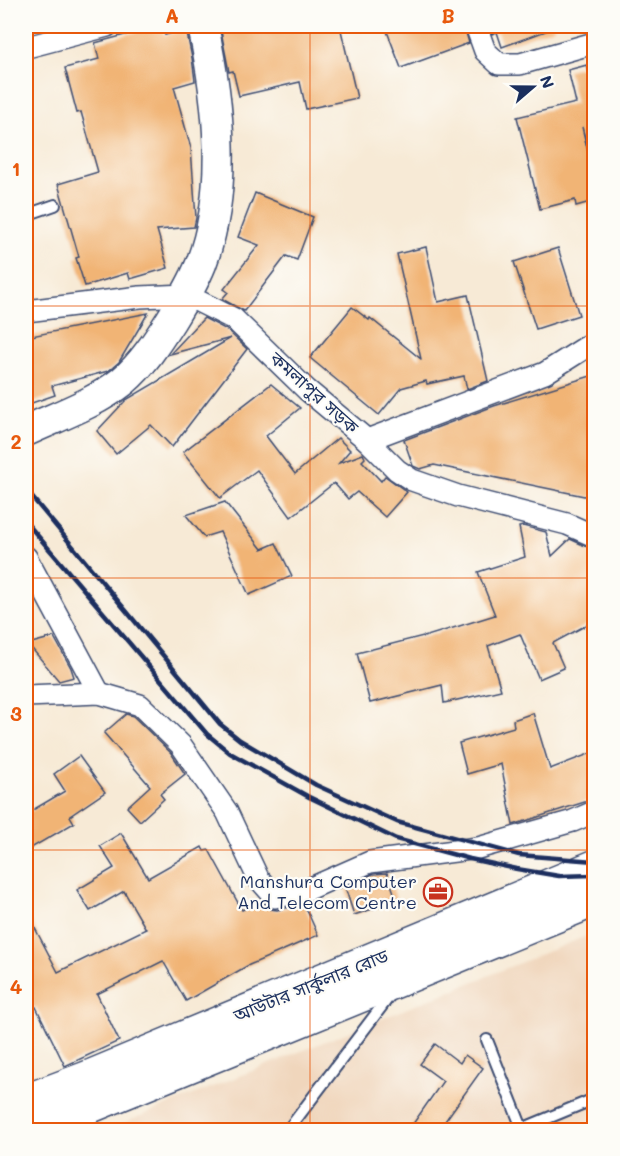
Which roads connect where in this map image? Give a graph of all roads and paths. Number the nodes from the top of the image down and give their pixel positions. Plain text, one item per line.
1 (107, 26) edge
2 (202, 26) edge
3 (476, 26) edge
4 (594, 43) edge
5 (31, 46) dead end
6 (26, 191) edge
7 (55, 205) dead end
8 (27, 215) edge
9 (186, 295) junction
10 (26, 311) edge
11 (594, 342) edge
12 (26, 431) edge
13 (367, 440) junction
14 (591, 530) edge
15 (26, 557) edge
16 (99, 693) junction
17 (26, 696) edge
18 (594, 812) edge
19 (594, 867) edge
20 (594, 900) edge
21 (402, 979) junction
22 (487, 1040) dead end
23 (592, 1100) edge
24 (26, 1101) edge
25 (594, 1114) edge
26 (521, 1129) edge
27 (32, 1131) edge
28 (288, 1131) edge

1 - 5 street
2 - 9 street
3 - 4 street
6 - 8 lane
7 - 8 lane
9 - 10 street, কমলাপুর সড়ক
9 - 12 street
9 - 13 street, কমলাপুর সড়ক
11 - 13 street
13 - 14 street, কমলাপুর সড়ক
15 - 16 street
16 - 17 street
16 - 18 street
19 - 24 main road, আউটার সার্কুলার রোড
20 - 21 main road, আউটার সার্কুলার রোড
21 - 27 main road, আউটার সার্কুলার রোড
21 - 28 lane
22 - 26 lane
23 - 25 lane
23 - 26 lane

